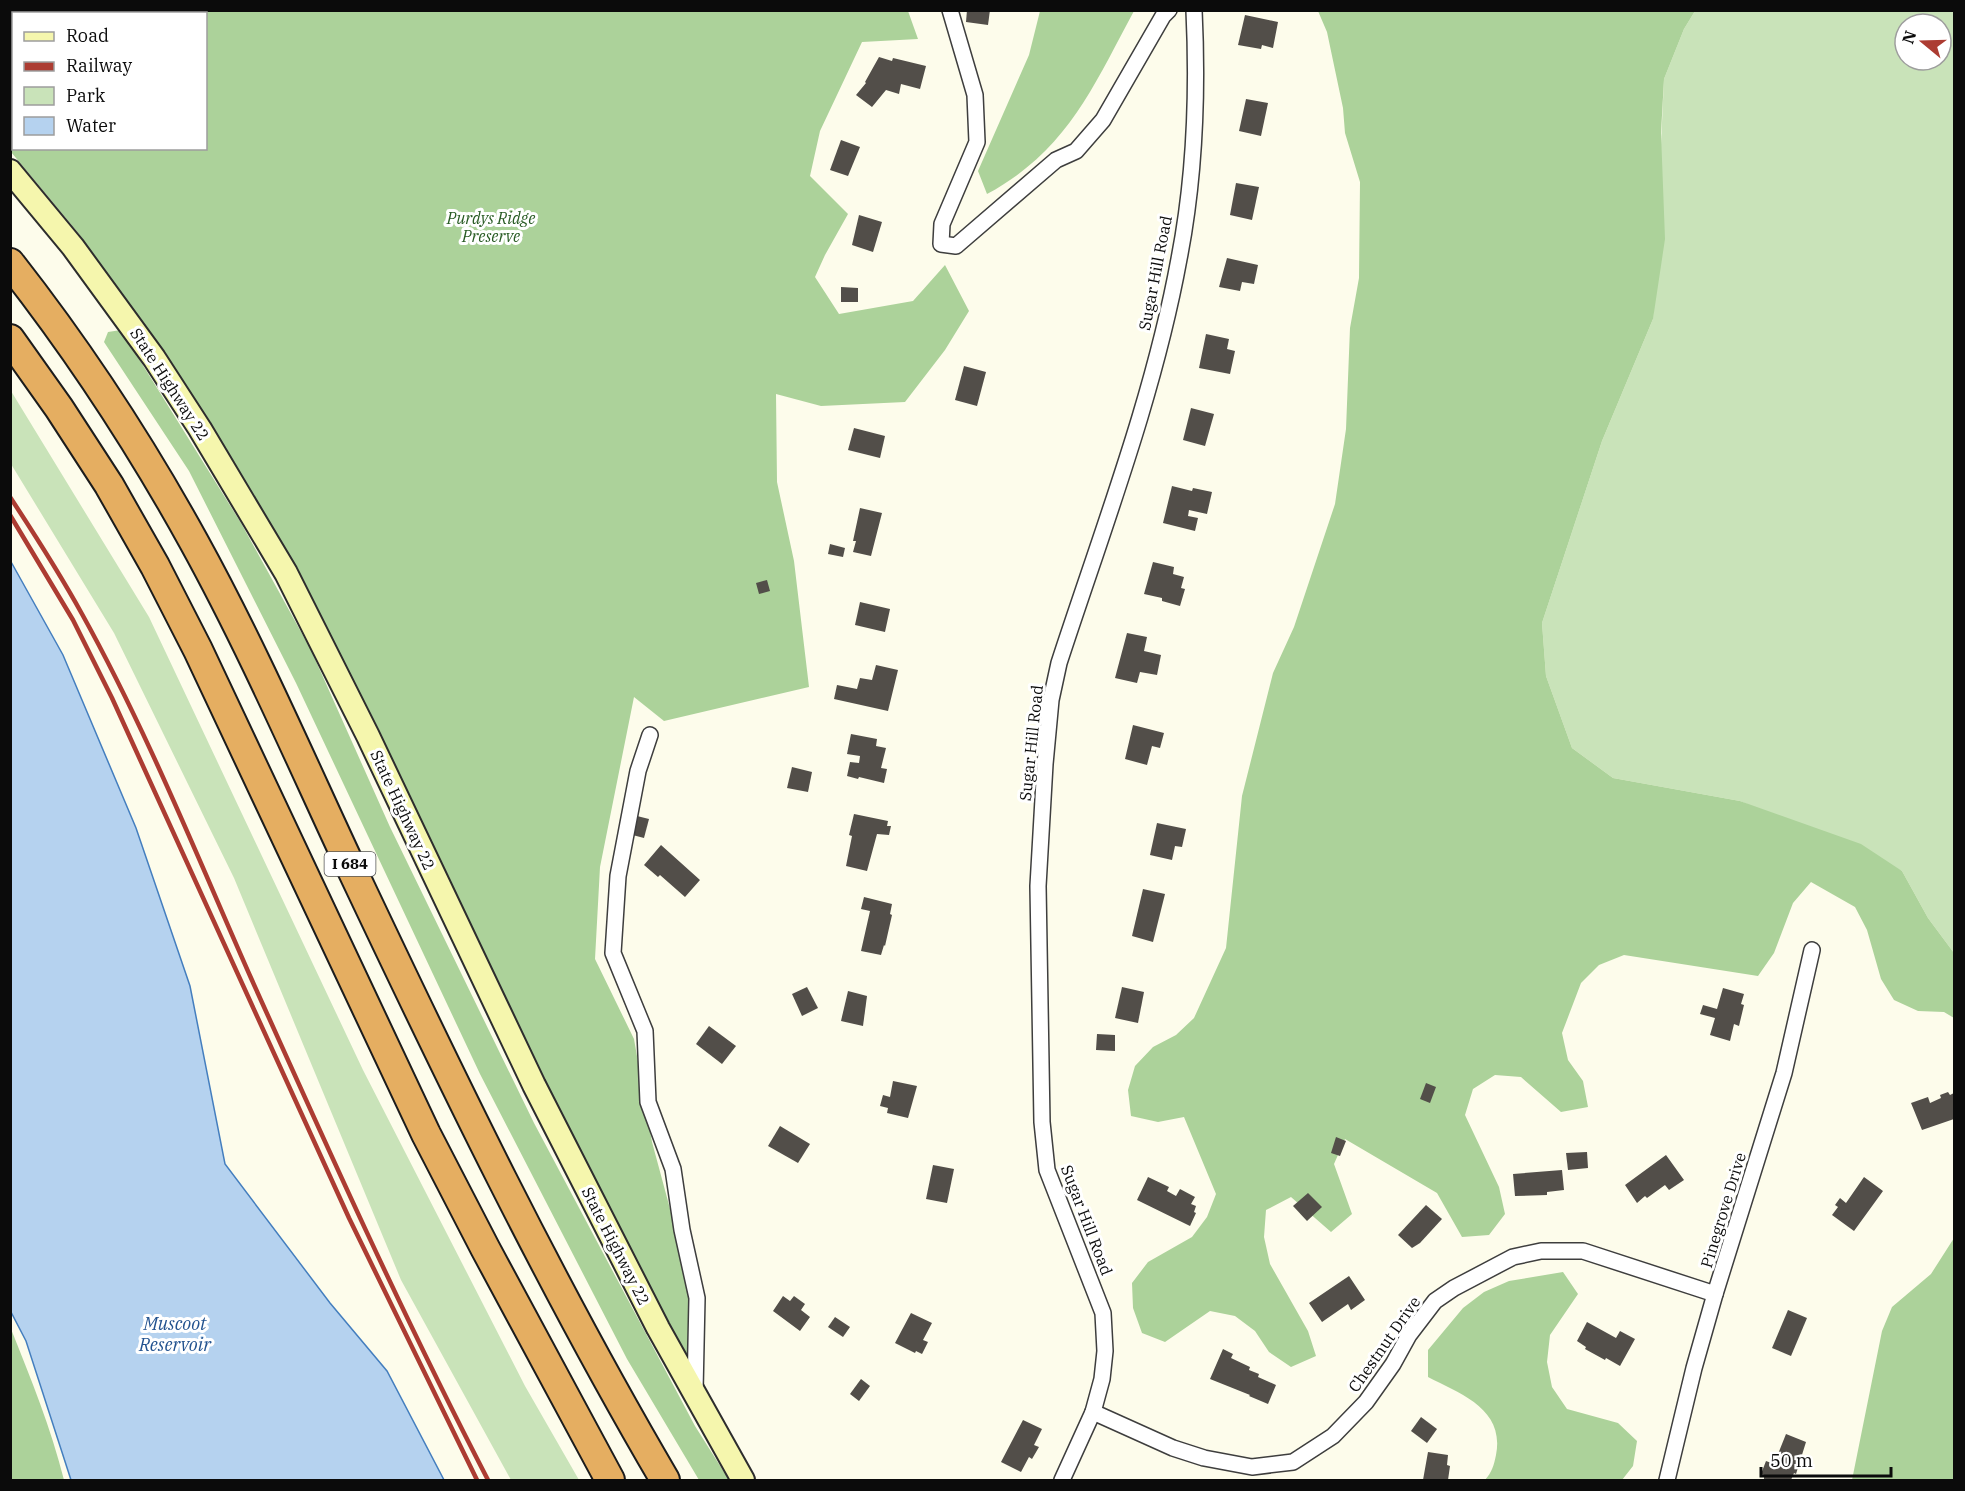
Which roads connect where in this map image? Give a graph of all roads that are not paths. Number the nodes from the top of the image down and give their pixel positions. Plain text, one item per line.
1 (950, 10) edge
2 (1169, 10) edge
3 (1194, 10) edge
4 (10, 171) edge
5 (10, 263) edge
6 (10, 339) edge
7 (650, 735) dead end
8 (1812, 950) dead end
9 (1715, 1294) junction
10 (695, 1397) junction
11 (1093, 1412) junction
12 (610, 1480) edge
13 (664, 1480) edge
14 (743, 1480) edge
15 (1062, 1480) edge
16 (1667, 1480) edge

1 - 2 street
3 - 11 street, Sugar Hill Road
4 - 10 main road, State Highway 22
5 - 13 highway, I 684
6 - 12 highway, I 684
7 - 10 street
8 - 9 street, Pinegrove Drive
9 - 11 street, Chestnut Drive
9 - 16 street, Pinegrove Drive
10 - 14 main road, State Highway 22
11 - 15 street, Sugar Hill Road

